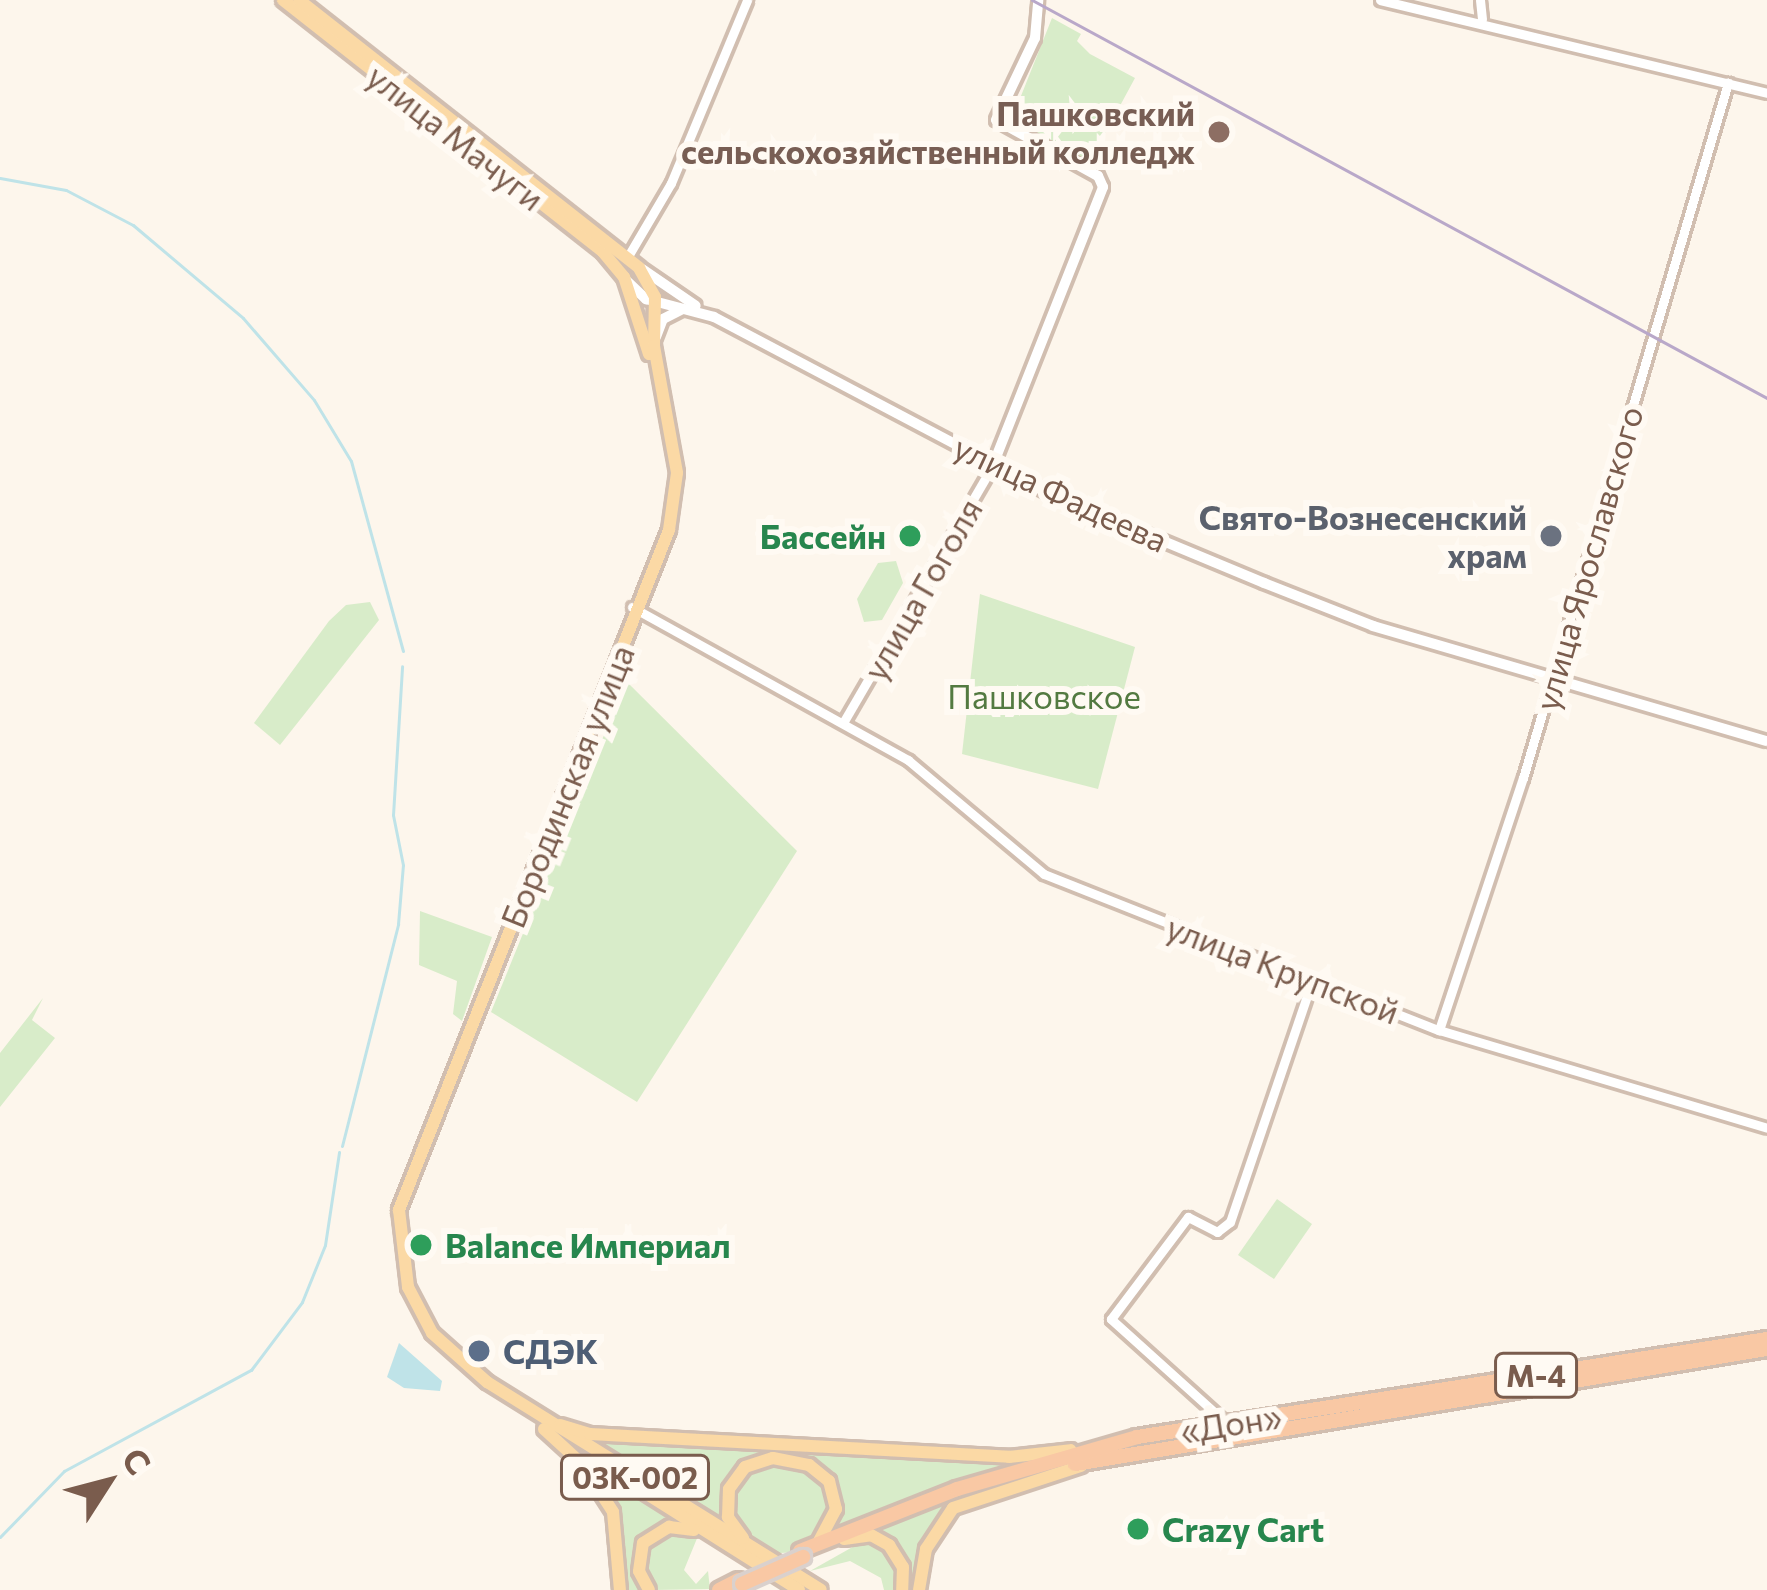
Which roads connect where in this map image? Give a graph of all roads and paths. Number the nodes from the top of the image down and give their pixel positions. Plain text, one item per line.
1 (283, 0) edge
2 (299, 0) edge
3 (747, 0) edge
4 (1038, 0) edge
5 (1380, 0) edge
6 (1480, 0) edge
7 (1482, 19) junction
8 (1728, 83) junction
9 (1767, 93) edge
10 (493, 159) junction
11 (549, 203) junction
12 (627, 258) junction
13 (639, 268) junction
14 (624, 278) junction
15 (656, 304) junction
16 (689, 307) junction
17 (714, 317) junction
18 (654, 346) junction
19 (993, 464) junction
20 (648, 584) junction
21 (635, 609) junction
22 (668, 623) junction
23 (628, 631) junction
24 (1551, 676) junction
25 (844, 721) junction
26 (1767, 741) edge
27 (1312, 981) junction
28 (1439, 1030) junction
29 (1767, 1128) edge
30 (410, 1299) junction
31 (1767, 1339) edge
32 (1767, 1349) edge
33 (487, 1382) junction
34 (1204, 1406) junction
35 (1306, 1411) junction
36 (544, 1428) junction
37 (1137, 1437) junction
38 (1160, 1439) junction
39 (843, 1540) junction
40 (819, 1541) junction
41 (732, 1548) junction
42 (801, 1554) junction
43 (736, 1585) edge
44 (807, 1588) edge
45 (620, 1590) edge
46 (649, 1590) edge
47 (716, 1590) edge
48 (902, 1590) edge
49 (919, 1590) edge

1 - 10 main road, улица Мачуги
2 - 10 main road, улица Мачуги
3 - 12 street
4 - 19 main road, улица Гоголя
5 - 7 street
6 - 7 street
7 - 8 street
8 - 9 street
8 - 24 street, улица Ярославского
10 - 11 main road, улица Мачуги
11 - 12 main road, улица Мачуги
11 - 14 main road, улица Мачуги
12 - 13 main road, улица Мачуги
13 - 15 main road, Бородинская улица
13 - 17 main road
14 - 15 main road
14 - 21 main road, Бородинская улица
15 - 16 main road
15 - 18 main road, Бородинская улица
16 - 17 main road
16 - 18 main road
17 - 19 main road, улица Фадеева
18 - 20 main road, Бородинская улица
19 - 24 main road, улица Фадеева
19 - 25 street, улица Гоголя
20 - 21 main road, Бородинская улица
20 - 22 street
21 - 22 street, улица Крупской
21 - 23 main road, Бородинская улица
21 - 30 main road, Бородинская улица
22 - 23 street
22 - 25 street, улица Крупской
23 - 30 main road, Бородинская улица
24 - 26 main road, улица Фадеева
24 - 28 street, улица Ярославского
25 - 27 street, улица Крупской
27 - 28 street, улица Крупской
27 - 34 street
28 - 29 street, улица Крупской
30 - 33 main road, 03К-002
30 - 36 main road, 03К-002
31 - 35 highway, «Дон» / М-4
32 - 38 highway, «Дон» / М-4
33 - 37 main road
33 - 44 main road, 03К-002
34 - 35 street
34 - 38 street
35 - 38 highway, «Дон» / М-4
36 - 41 main road, 03К-002
36 - 45 main road
37 - 38 highway, «Дон» / М-4
37 - 40 highway, «Дон» / М-4
38 - 39 highway, «Дон» / М-4
38 - 49 main road
39 - 42 highway, «Дон» / М-4
39 - 48 main road
40 - 42 highway, «Дон» / М-4
40 - 44 main road
41 - 44 main road, 03К-002
41 - 46 main road
42 - 43 highway, «Дон» / М-4, bridge
43 - 47 highway, «Дон» / М-4

